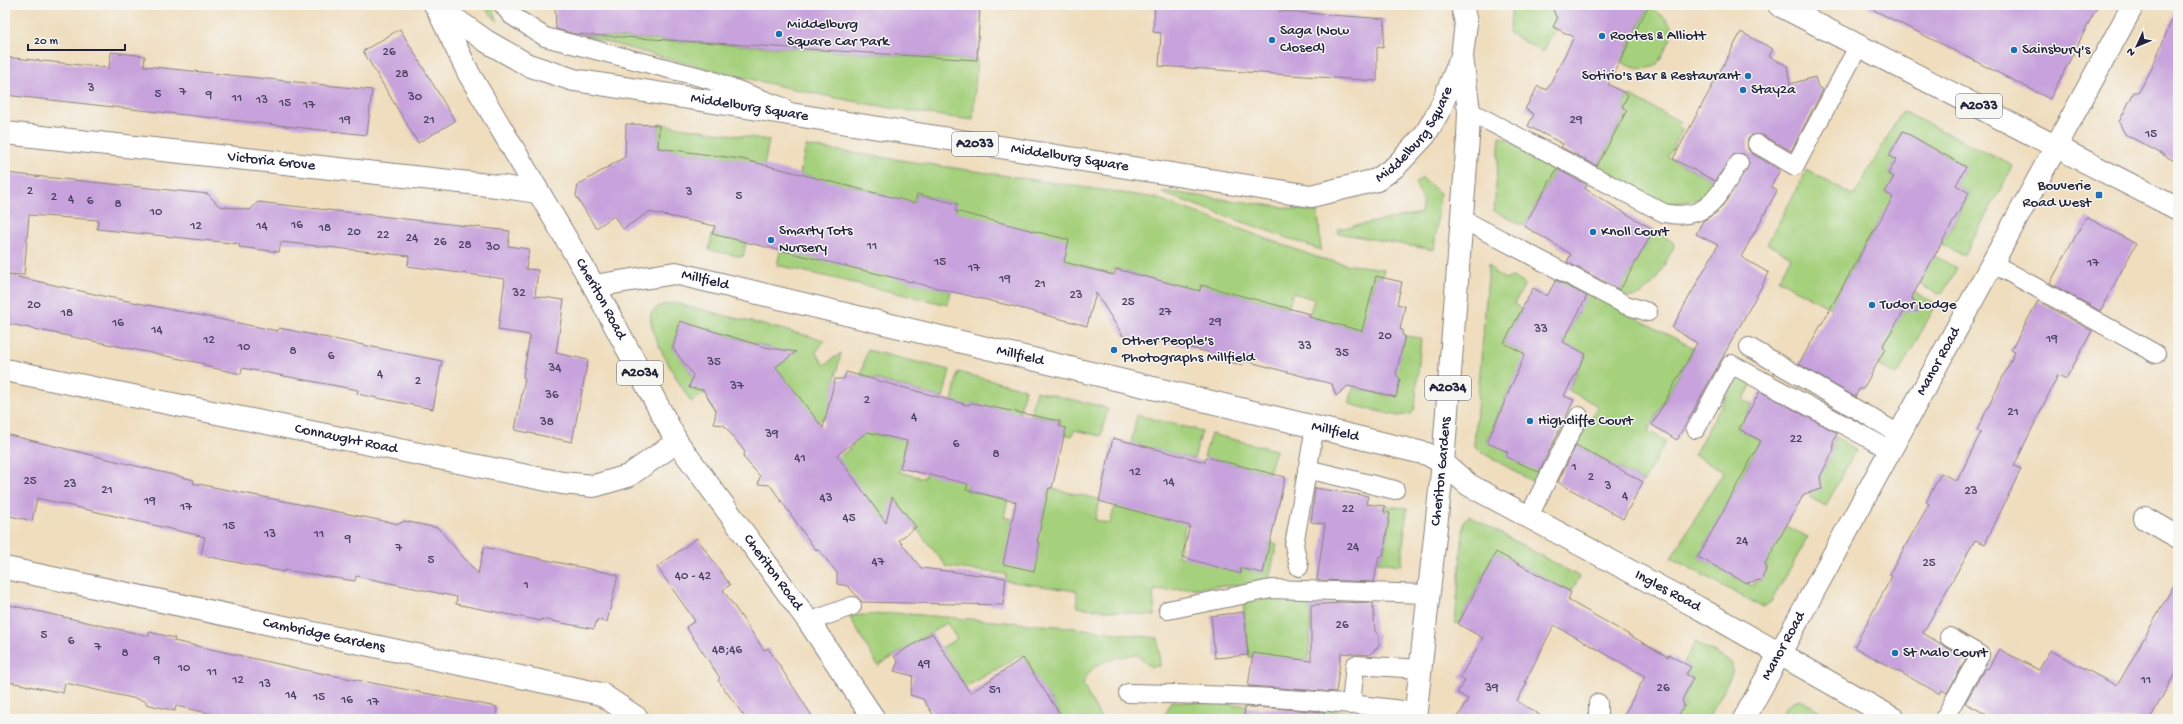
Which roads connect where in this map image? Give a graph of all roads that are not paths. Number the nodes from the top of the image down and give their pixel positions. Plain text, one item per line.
1 (503, 5) edge
2 (1462, 5) edge
3 (1779, 5) edge
4 (2133, 5) edge
5 (436, 6) edge
6 (1859, 45) junction
7 (1462, 56) junction
8 (1469, 111) junction
9 (817, 120) junction
10 (5, 133) edge
11 (1756, 144) dead end
12 (2056, 146) junction
13 (1739, 162) dead end
14 (537, 192) junction
15 (2178, 209) edge
16 (1462, 219) junction
17 (1992, 263) junction
18 (594, 286) junction
19 (1648, 312) dead end
20 (1749, 347) dead end
21 (2156, 354) dead end
22 (5, 370) edge
23 (1579, 416) dead end
24 (1315, 428) junction
25 (1696, 429) dead end
26 (677, 442) junction
27 (1895, 442) junction
28 (1442, 463) junction
29 (1308, 469) junction
30 (1395, 490) dead end
31 (1529, 516) junction
32 (2145, 518) dead end
33 (2178, 537) edge
34 (1299, 567) dead end
35 (5, 568) edge
36 (1429, 594) junction
37 (852, 606) dead end
38 (1168, 610) dead end
39 (809, 622) junction
40 (1949, 637) dead end
41 (1780, 652) junction
42 (1421, 669) junction
43 (1128, 693) dead end
44 (1351, 704) junction
45 (1416, 715) edge
46 (637, 718) dead end
47 (874, 719) edge
48 (1744, 719) edge
49 (1894, 719) edge
50 (1944, 719) edge

1 - 9 lane
2 - 7 street, Middelburg Square / A2033
3 - 6 street, A2033
4 - 12 street, Manor Road
5 - 9 street, Middelburg Square / A2033
5 - 14 street, Cheriton Road / A2034
6 - 11 lane
6 - 12 street, A2033
7 - 8 street, Cheriton Gardens / A2034
7 - 9 street, Middelburg Square / A2033
8 - 13 lane
8 - 16 street, Cheriton Gardens / A2034
10 - 14 street, Victoria Grove
12 - 15 street, A2033
12 - 17 street, Manor Road
14 - 18 street, Cheriton Road / A2034
16 - 19 lane
16 - 28 street, Cheriton Gardens / A2034
17 - 21 lane
17 - 27 street, Manor Road
18 - 24 street, Millfield
18 - 26 street, Cheriton Road / A2034
20 - 27 lane
22 - 26 street, Connaught Road
23 - 31 lane
24 - 28 street, Millfield
24 - 29 lane
25 - 27 lane
26 - 39 street, Cheriton Road / A2034
27 - 41 street, Manor Road
28 - 31 street, Ingles Road
28 - 36 street, Cheriton Gardens / A2034
29 - 30 lane
29 - 34 lane
31 - 41 street, Ingles Road
32 - 33 street
35 - 46 street, Cambridge Gardens
36 - 38 lane
36 - 42 street, Cheriton Gardens / A2034
37 - 39 lane
39 - 47 street, Cheriton Road / A2034
40 - 50 lane
41 - 48 street, Manor Road
41 - 49 street, Ingles Road
42 - 44 lane
42 - 45 street, Cheriton Gardens / A2034
43 - 44 lane
44 - 45 lane

